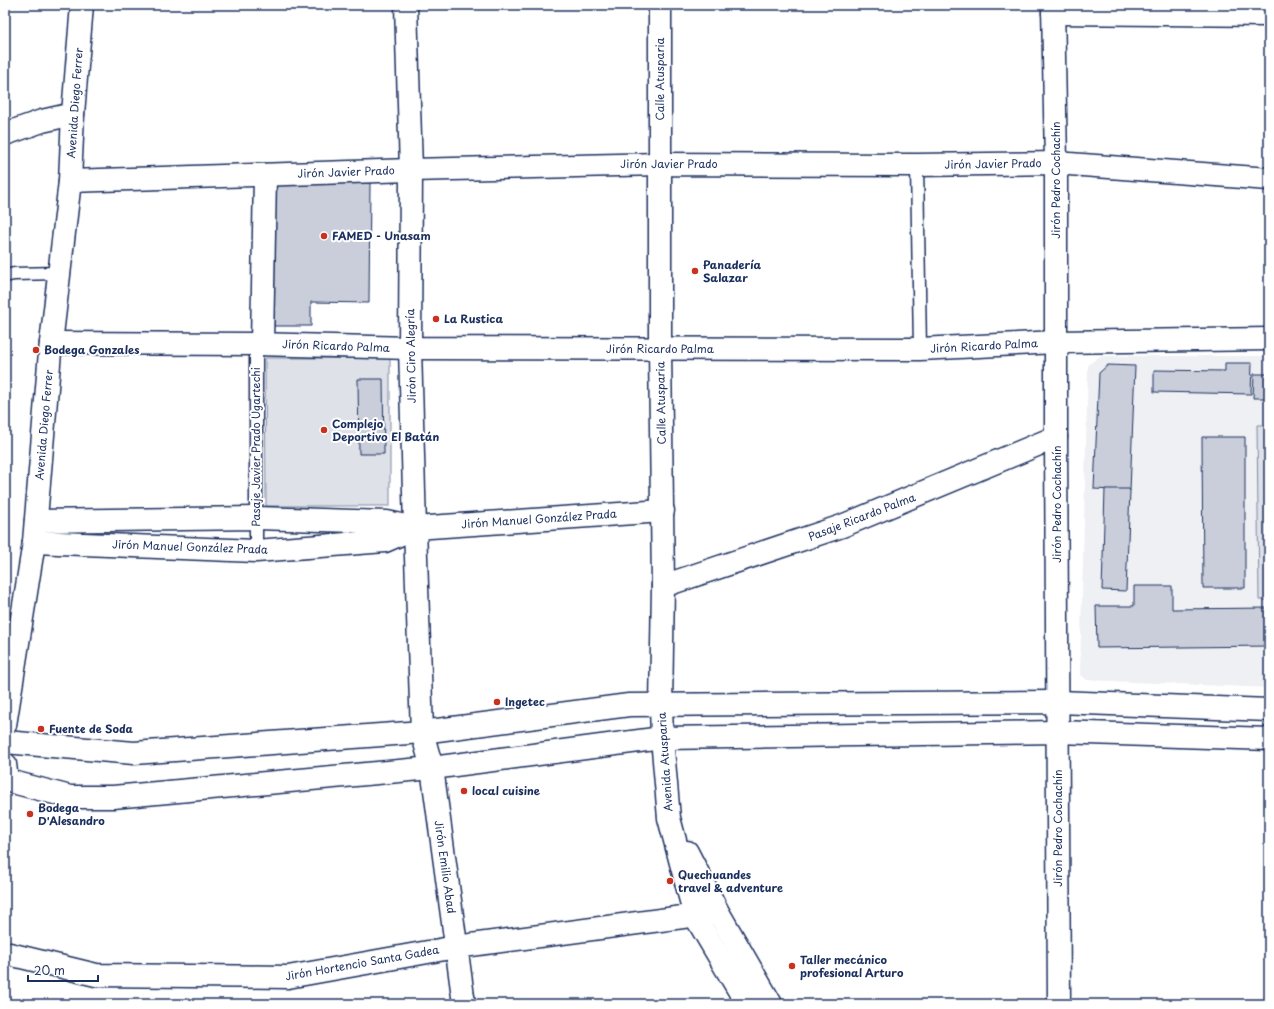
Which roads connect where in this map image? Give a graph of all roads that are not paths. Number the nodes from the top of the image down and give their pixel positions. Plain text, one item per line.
1 (82, 5) edge
2 (406, 5) edge
3 (660, 5) edge
4 (1053, 9) edge
5 (1269, 15) edge
6 (73, 114) junction
7 (5, 134) edge
8 (1056, 163) junction
9 (660, 164) junction
10 (917, 165) junction
11 (411, 170) junction
12 (266, 175) junction
13 (1269, 179) edge
14 (70, 181) junction
15 (58, 273) junction
16 (5, 276) edge
17 (1269, 339) edge
18 (1056, 342) junction
19 (51, 343) junction
20 (259, 344) junction
21 (410, 348) junction
22 (660, 349) junction
23 (920, 349) junction
24 (1056, 437) junction
25 (663, 511) junction
26 (256, 518) junction
27 (414, 528) junction
28 (35, 532) junction
29 (256, 551) junction
30 (663, 586) junction
31 (1058, 702) junction
32 (661, 706) junction
33 (1269, 710) edge
34 (5, 725) edge
35 (422, 732) junction
36 (1058, 732) junction
37 (662, 738) junction
38 (1269, 739) edge
39 (5, 742) edge
40 (432, 768) junction
41 (6, 778) edge
42 (669, 818) junction
43 (718, 912) junction
44 (694, 916) junction
45 (456, 946) junction
46 (5, 953) edge
47 (464, 1004) edge
48 (747, 1004) edge
49 (771, 1004) edge
50 (1059, 1004) edge

1 - 6 street, Avenida Diego Ferrer
2 - 11 street, Jirón Ciro Alegría
3 - 9 street, Calle Atusparia
4 - 5 street
4 - 8 street, Jirón Pedro Cochachín
6 - 7 street
6 - 14 street, Avenida Diego Ferrer
8 - 10 street, Jirón Javier Prado
8 - 13 street, Jirón Javier Prado
8 - 18 street, Jirón Pedro Cochachín
9 - 10 street, Jirón Javier Prado
9 - 11 street, Jirón Javier Prado
9 - 22 street, Calle Atusparia
10 - 23 lane
11 - 12 street, Jirón Javier Prado
11 - 21 street, Jirón Ciro Alegría
12 - 14 street, Jirón Javier Prado
12 - 20 street, Pasaje Javier Prado Ugartechi
14 - 15 street, Avenida Diego Ferrer
15 - 16 lane
15 - 19 street, Avenida Diego Ferrer
17 - 18 street, Jirón Ricardo Palma
18 - 23 street, Jirón Ricardo Palma
18 - 24 street, Jirón Pedro Cochachín
19 - 20 street, Jirón Ricardo Palma
19 - 28 street, Avenida Diego Ferrer
20 - 21 street, Jirón Ricardo Palma
20 - 26 lane, Pasaje Javier Prado Ugartechi
21 - 22 street, Jirón Ricardo Palma
21 - 27 street, Jirón Ciro Alegría
22 - 23 street, Jirón Ricardo Palma
22 - 25 street, Calle Atusparia
24 - 30 street, Pasaje Ricardo Palma
24 - 31 street, Jirón Pedro Cochachín
25 - 27 street, Jirón Manuel González Prada
25 - 30 street, Calle Atusparia
26 - 27 street, Jirón Manuel González Prada
26 - 28 street, Jirón Manuel González Prada
26 - 29 lane, Pasaje Javier Prado Ugartechi
27 - 29 street, Jirón Manuel González Prada
27 - 35 street, Jirón Ciro Alegría
28 - 29 street, Jirón Manuel González Prada
28 - 34 street, Avenida Diego Ferrer
30 - 32 street, Calle Atusparia
31 - 32 street
31 - 33 street
31 - 36 street, Jirón Pedro Cochachín
32 - 35 street
32 - 37 street, Avenida Atusparia
35 - 39 street
35 - 40 street, Jirón Emilio Abad
36 - 37 street
36 - 38 street
36 - 50 street, Jirón Pedro Cochachín
37 - 40 street
37 - 42 street, Avenida Atusparia
40 - 41 street
40 - 45 street, Jirón Emilio Abad
42 - 43 street, Avenida Atusparia
42 - 44 street, Avenida Atusparia
43 - 44 street, Jirón Hortencio Santa Gadea
43 - 49 street, Avenida Atusparia
44 - 45 street, Jirón Hortencio Santa Gadea
44 - 48 street, Avenida Atusparia
45 - 46 street, Jirón Hortencio Santa Gadea
45 - 47 street, Jirón Emilio Abad

